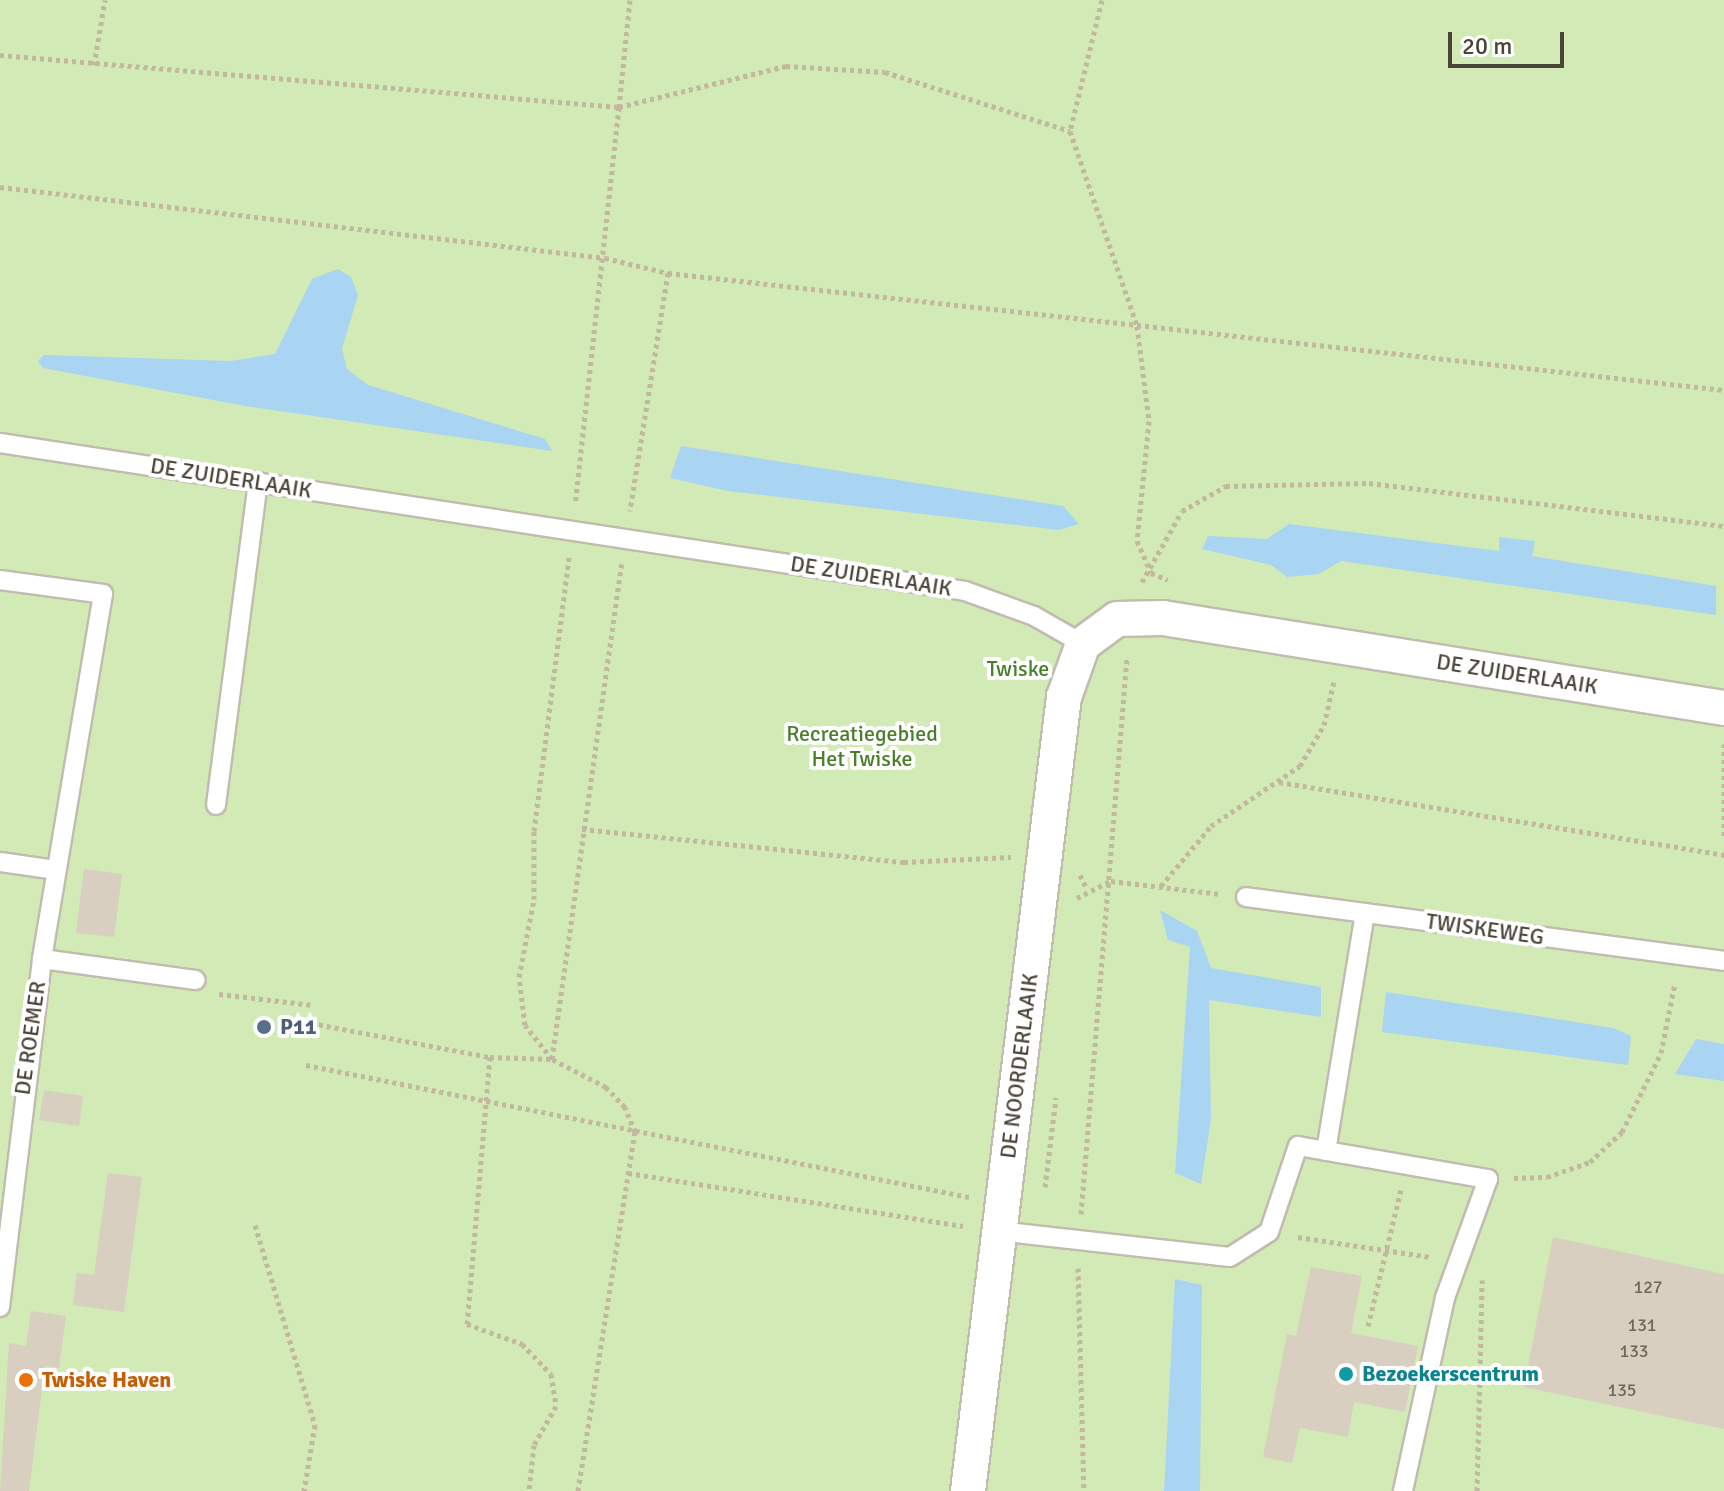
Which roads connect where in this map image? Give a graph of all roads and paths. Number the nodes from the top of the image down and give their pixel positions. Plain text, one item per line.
1 (105, 0) edge
2 (630, 0) edge
3 (1102, 0) edge
4 (0, 55) edge
5 (94, 65) junction
6 (619, 107) junction
7 (1070, 131) junction
8 (0, 187) edge
9 (605, 258) junction
10 (668, 273) junction
11 (1137, 326) junction
12 (1724, 390) edge
13 (0, 443) edge
14 (258, 482) junction
15 (1724, 526) edge
16 (572, 530) junction
17 (626, 538) junction
18 (1151, 573) junction
19 (0, 580) edge
20 (1177, 584) dead end
21 (1137, 618) junction
22 (1083, 644) junction
23 (1343, 646) junction
24 (1724, 708) edge
25 (1724, 743) edge
26 (1277, 782) junction
27 (216, 805) dead end
28 (582, 829) junction
29 (1724, 837) edge
30 (1724, 855) edge
31 (1044, 859) junction
32 (0, 862) edge
33 (56, 870) junction
34 (1111, 881) junction
35 (1161, 886) junction
36 (1246, 897) joint
37 (1365, 913) junction
38 (1681, 955) junction
39 (42, 959) junction
40 (1724, 961) edge
41 (203, 986) joint
42 (313, 1005) dead end
43 (311, 1023) dead end
44 (490, 1057) junction
45 (552, 1059) junction
46 (306, 1065) dead end
47 (485, 1103) junction
48 (635, 1132) junction
49 (1326, 1151) junction
50 (1408, 1164) junction
51 (628, 1173) junction
52 (1488, 1179) junction
53 (1000, 1217) junction
54 (255, 1225) dead end
55 (1269, 1232) junction
56 (1078, 1241) junction
57 (1386, 1253) junction
58 (1459, 1259) junction
59 (0, 1307) edge
60 (1368, 1326) dead end
61 (579, 1490) edge
62 (304, 1491) edge
63 (529, 1491) edge
64 (968, 1491) edge
65 (1084, 1491) edge
66 (1403, 1491) edge
67 (1477, 1491) edge

1 - 5 path
2 - 6 path
3 - 7 path
4 - 5 path
5 - 6 path
6 - 7 path
6 - 9 path
7 - 11 path
8 - 9 path
9 - 10 path
9 - 16 path
10 - 11 path
10 - 17 path
11 - 12 path
11 - 18 path
13 - 14 lane, DE ZUIDERLAAIK
14 - 16 lane, DE ZUIDERLAAIK
14 - 27 lane
15 - 18 path
16 - 17 lane, DE ZUIDERLAAIK
16 - 45 path
17 - 22 lane, DE ZUIDERLAAIK
17 - 28 path
18 - 20 path
18 - 21 path
19 - 33 lane, DE ROEMER
21 - 22 street, DE ZUIDERLAAIK
21 - 23 street, DE ZUIDERLAAIK
21 - 34 path
22 - 31 street, DE NOORDERLAAIK
23 - 24 street, DE ZUIDERLAAIK
23 - 26 path
25 - 29 path
26 - 30 path
26 - 35 path
28 - 31 path
28 - 45 path
31 - 34 path
31 - 53 street, DE NOORDERLAAIK
32 - 33 lane
33 - 39 lane, DE ROEMER
34 - 35 path
34 - 56 path
35 - 36 path
36 - 37 lane, TWISKEWEG
37 - 38 lane, TWISKEWEG
37 - 49 lane
38 - 40 lane, TWISKEWEG
38 - 52 path
39 - 41 lane, DE ROEMER
39 - 59 lane, DE ROEMER
41 - 42 path
43 - 44 path
44 - 45 path
44 - 47 path
45 - 48 path
46 - 47 path
47 - 48 path
47 - 63 path
48 - 51 path
48 - 53 path
49 - 50 lane
49 - 55 lane
50 - 52 lane
50 - 57 path
51 - 53 path
51 - 61 path
52 - 58 lane
53 - 56 lane
53 - 64 street, DE NOORDERLAAIK
54 - 62 path
55 - 56 lane
55 - 57 path
56 - 65 path
57 - 58 path
57 - 60 path
58 - 66 lane
58 - 67 path

